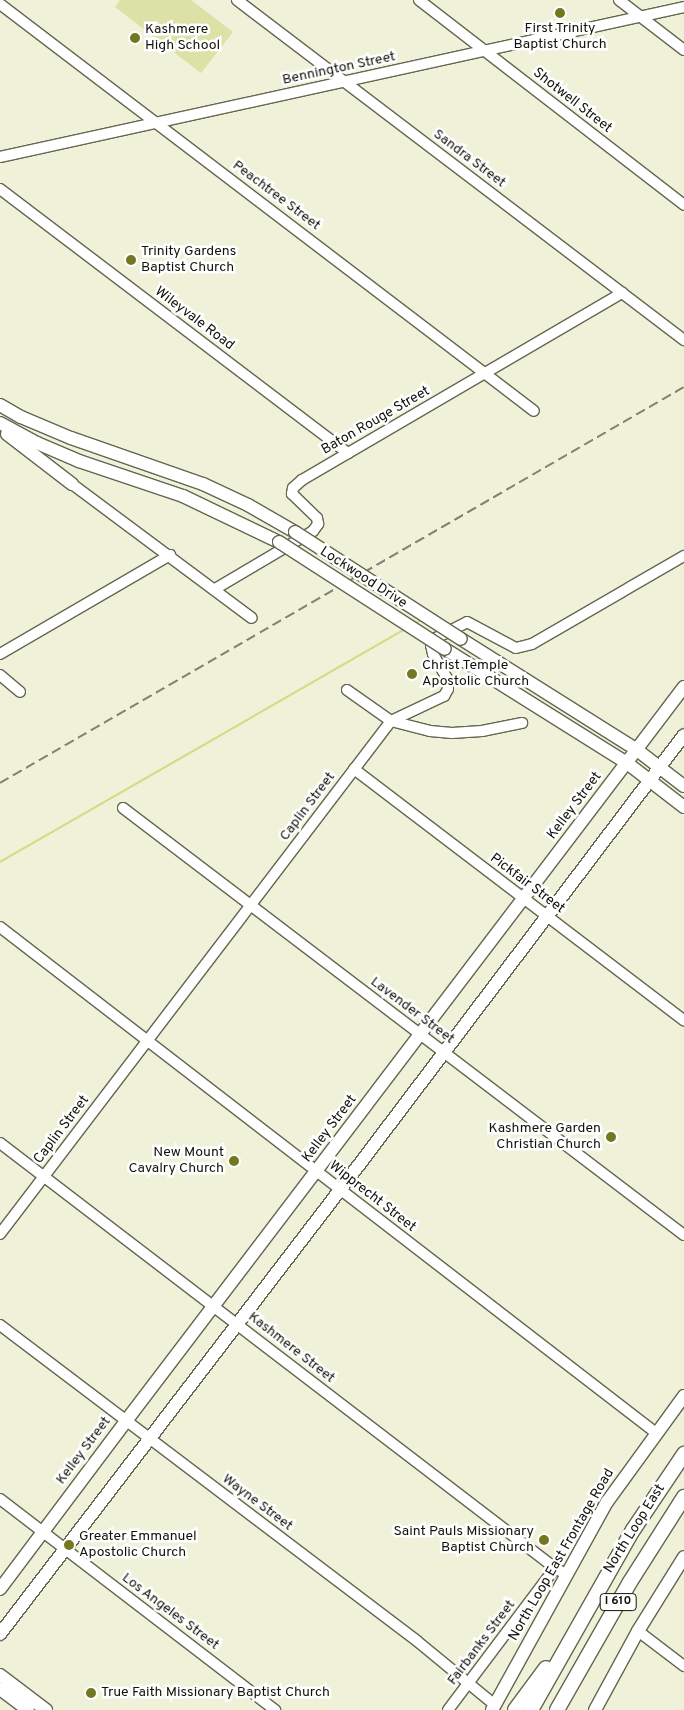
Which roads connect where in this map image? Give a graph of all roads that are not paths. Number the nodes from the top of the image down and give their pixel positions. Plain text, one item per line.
1 (236, 0) edge
2 (419, 0) edge
3 (620, 0) edge
4 (0, 4) edge
5 (684, 7) edge
6 (642, 18) junction
7 (684, 50) edge
8 (485, 51) junction
9 (345, 82) junction
10 (156, 122) junction
11 (0, 157) edge
12 (0, 189) edge
13 (684, 206) edge
14 (622, 293) junction
15 (684, 340) edge
16 (487, 373) junction
17 (0, 405) edge
18 (534, 410) dead end
19 (0, 424) edge
20 (0, 429) edge
21 (50, 429) junction
22 (44, 446) junction
23 (348, 453) junction
24 (78, 461) junction
25 (72, 484) junction
26 (170, 555) junction
27 (684, 556) edge
28 (215, 589) junction
29 (252, 618) dead end
30 (0, 654) edge
31 (0, 675) edge
32 (684, 688) edge
33 (347, 690) dead end
34 (20, 692) dead end
35 (391, 721) junction
36 (522, 723) dead end
37 (684, 735) edge
38 (637, 750) junction
39 (626, 763) junction
40 (660, 767) junction
41 (354, 769) junction
42 (650, 780) junction
43 (684, 786) edge
44 (684, 807) edge
45 (123, 808) dead end
46 (524, 898) junction
47 (251, 905) junction
48 (547, 916) junction
49 (0, 927) edge
50 (684, 1020) edge
51 (421, 1035) junction
52 (147, 1041) junction
53 (443, 1052) junction
54 (0, 1143) edge
55 (317, 1172) junction
56 (44, 1176) junction
57 (340, 1190) junction
58 (0, 1234) edge
59 (684, 1235) edge
60 (214, 1305) junction
61 (237, 1324) junction
62 (0, 1325) edge
63 (684, 1396) edge
64 (126, 1421) junction
65 (656, 1433) junction
66 (149, 1438) junction
67 (684, 1454) edge
68 (684, 1497) edge
69 (0, 1500) edge
70 (42, 1532) junction
71 (66, 1550) junction
72 (684, 1557) edge
73 (560, 1571) junction
74 (0, 1589) edge
75 (577, 1626) junction
76 (601, 1631) junction
77 (638, 1631) junction
78 (0, 1634) edge
79 (684, 1666) edge
80 (0, 1675) edge
81 (469, 1682) junction
82 (0, 1689) edge
83 (494, 1707) edge
84 (28, 1710) edge
85 (46, 1710) edge
86 (275, 1710) edge
87 (448, 1710) edge
88 (515, 1710) edge
89 (531, 1710) edge
90 (557, 1710) edge
91 (567, 1710) edge
92 (595, 1710) edge

1 - 9 street, Sandra Street
2 - 8 street, Shotwell Street
3 - 6 street
4 - 10 street, Peachtree Street
5 - 6 street, Bennington Street
6 - 7 street
6 - 8 street, Bennington Street
8 - 9 street, Bennington Street
8 - 13 street, Shotwell Street
9 - 10 street, Bennington Street
9 - 14 street, Sandra Street
10 - 11 street, Bennington Street
10 - 16 street, Peachtree Street
12 - 23 street, Wileyvale Road
14 - 15 street, Sandra Street
14 - 16 street, Baton Rouge Street
16 - 18 street, Peachtree Street
16 - 23 street, Baton Rouge Street
17 - 21 main road, Lockwood Drive
19 - 22 main road, Lockwood Drive
20 - 25 main road
21 - 22 main road
21 - 38 main road, Lockwood Drive, bridge
22 - 24 main road, Lockwood Drive
23 - 28 street, Baton Rouge Street
24 - 25 main road
24 - 39 main road, Lockwood Drive, bridge
25 - 26 street
26 - 28 street
26 - 30 street
27 - 35 street, Caplin Street
28 - 29 street
31 - 34 street
32 - 38 main road, Kelley Street
33 - 35 street
35 - 36 street
35 - 41 street, Caplin Street
37 - 40 main road
38 - 39 main road, Kelley Street
38 - 40 main road, Lockwood Drive
39 - 42 main road, Lockwood Drive
39 - 46 main road, Kelley Street
40 - 42 main road
40 - 43 main road, Lockwood Drive
41 - 46 street, Pickfair Street
41 - 47 street, Caplin Street
42 - 44 main road, Lockwood Drive
42 - 48 main road
45 - 47 street, Lavender Street
46 - 48 street, Pickfair Street
46 - 51 main road, Kelley Street
47 - 51 street, Lavender Street
47 - 52 street, Caplin Street
48 - 50 street, Pickfair Street
48 - 53 main road
49 - 52 street, Wipprecht Street
51 - 53 street, Lavender Street
51 - 55 main road, Kelley Street
52 - 55 street, Wipprecht Street
52 - 56 street, Caplin Street
53 - 57 main road
53 - 59 street, Lavender Street
54 - 56 street, Kashmere Street
55 - 57 street, Wipprecht Street
55 - 60 main road, Kelley Street
56 - 58 street, Caplin Street
56 - 60 street, Kashmere Street
57 - 61 main road
57 - 65 street, Wipprecht Street
60 - 61 street, Kashmere Street
60 - 64 main road, Kelley Street
61 - 66 main road
61 - 73 street, Kashmere Street
62 - 64 street, Wayne Street
63 - 65 main road, North Loop East Frontage Road
64 - 66 street, Wayne Street
64 - 70 main road, Kelley Street
65 - 73 main road, North Loop East Frontage Road
66 - 71 main road
66 - 81 street, Wayne Street
67 - 75 highway, North Loop East / I 610
68 - 76 highway, North Loop East / I 610
69 - 70 street, Los Angeles Street
70 - 71 street, Los Angeles Street
70 - 74 main road, Kelley Street
71 - 78 main road
71 - 86 street, Los Angeles Street
72 - 77 main road
73 - 81 street, Fairbanks Street
73 - 83 main road, North Loop East Frontage Road
75 - 88 highway
75 - 89 highway, North Loop East / I 610
76 - 90 highway, North Loop East / I 610
76 - 91 highway
77 - 79 street
77 - 92 main road
80 - 85 main road
81 - 83 street, Wayne Street
81 - 87 street, Fairbanks Street
82 - 84 main road

